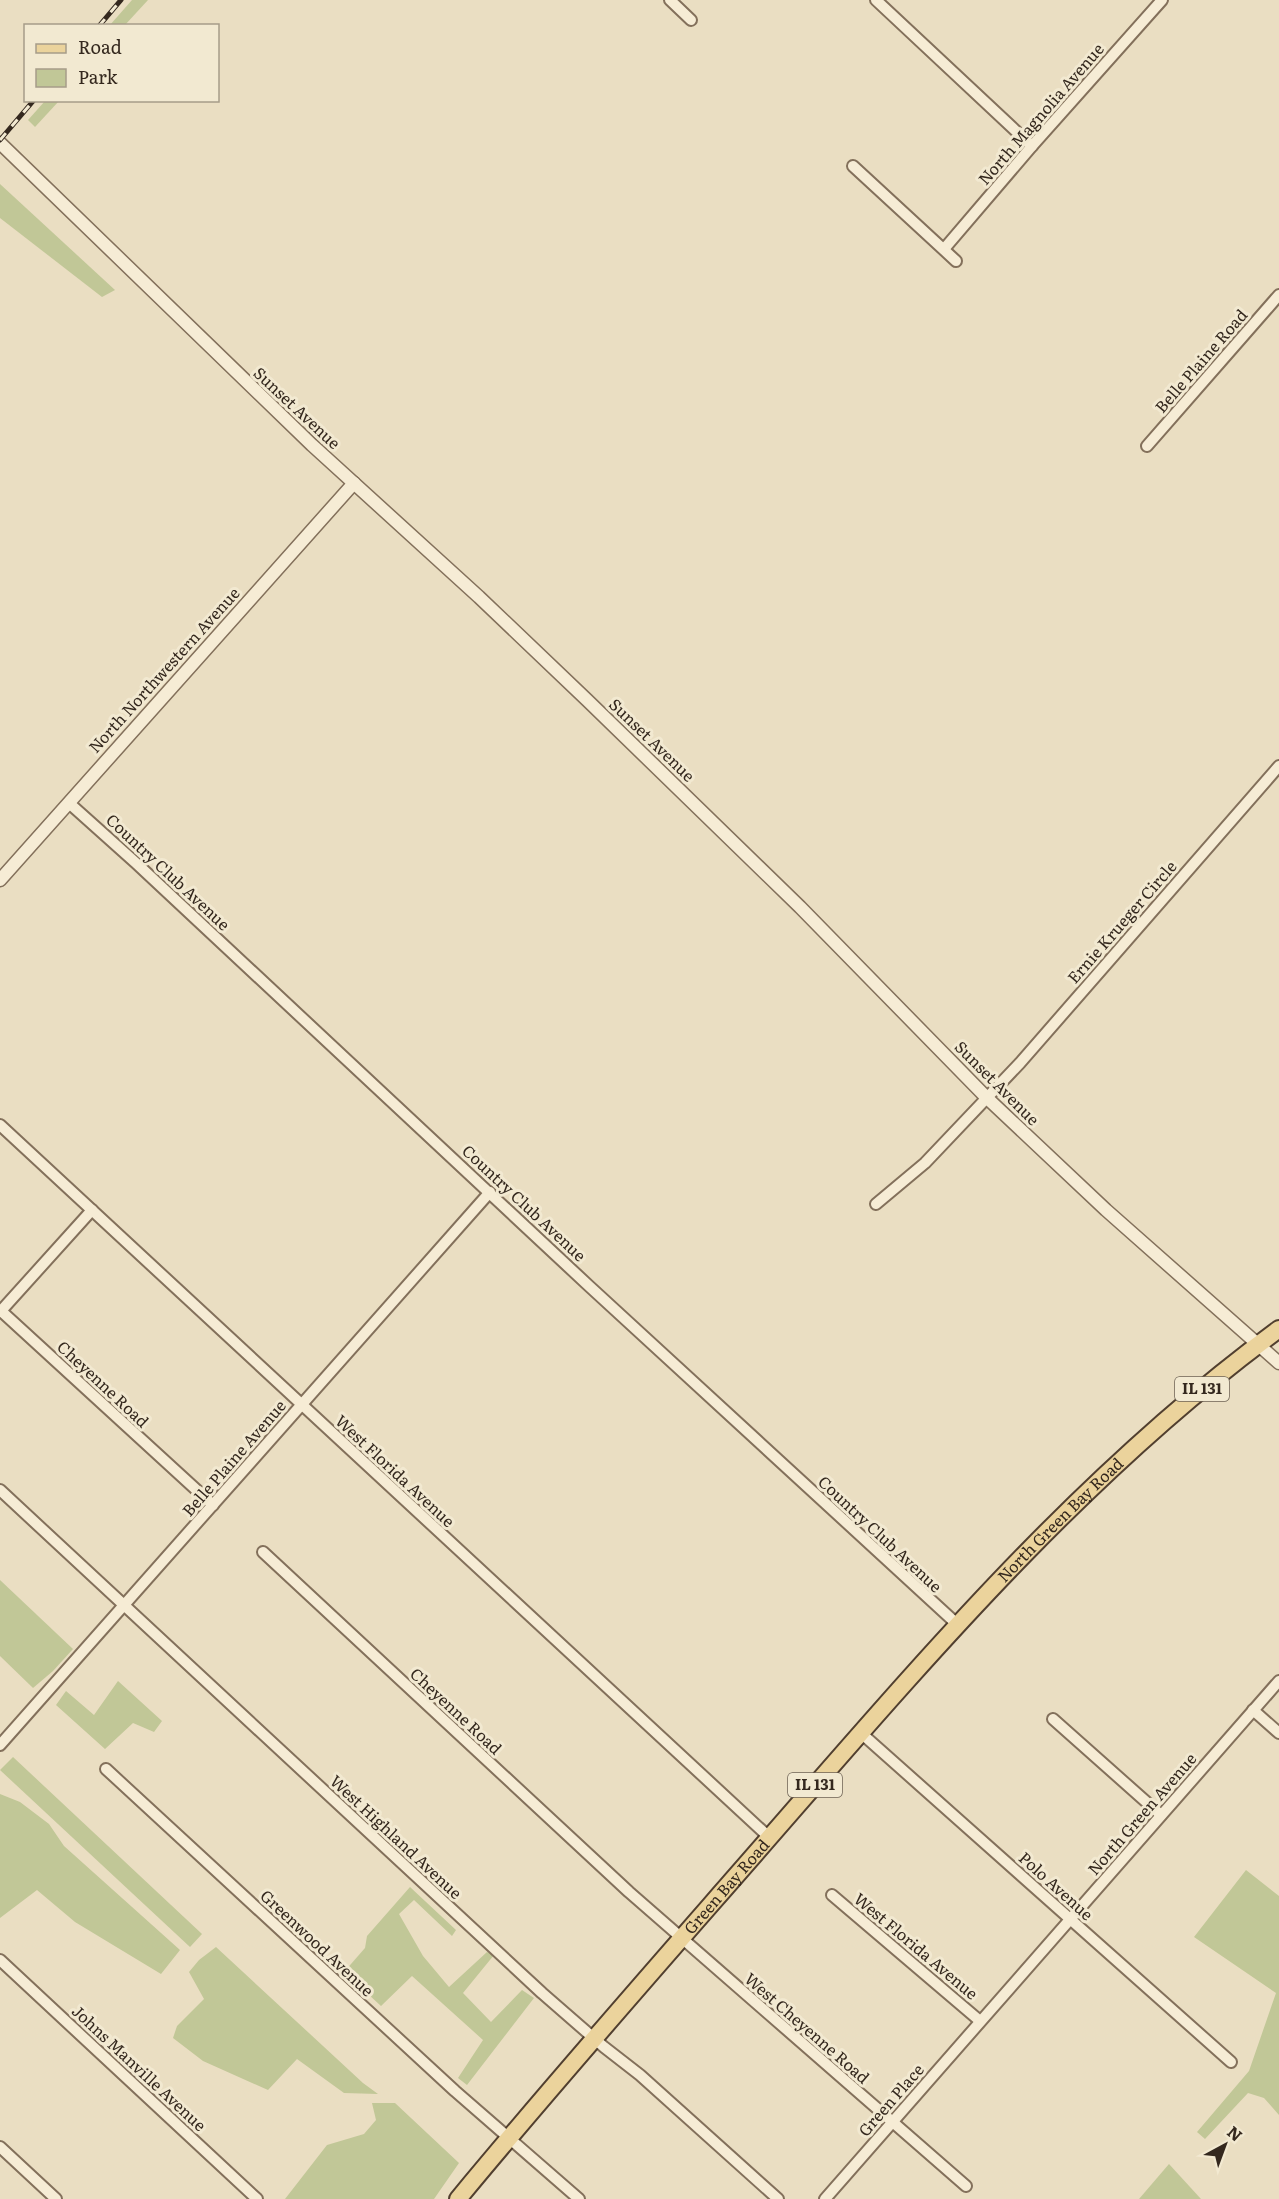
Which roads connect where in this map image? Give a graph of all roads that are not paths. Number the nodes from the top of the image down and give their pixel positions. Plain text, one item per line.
1 (670, 0) edge
2 (876, 0) edge
3 (1162, 0) edge
4 (691, 20) dead end
5 (0, 143) edge
6 (1032, 146) junction
7 (853, 166) dead end
8 (944, 249) junction
9 (956, 261) dead end
10 (1279, 295) edge
11 (1147, 446) dead end
12 (354, 483) junction
13 (1279, 766) edge
14 (69, 803) junction
15 (0, 880) edge
16 (986, 1097) junction
17 (0, 1125) edge
18 (490, 1192) junction
19 (876, 1204) dead end
20 (92, 1210) junction
21 (0, 1311) edge
22 (1279, 1329) edge
23 (1258, 1345) junction
24 (1279, 1363) edge
25 (301, 1405) junction
26 (0, 1491) edge
27 (213, 1505) junction
28 (263, 1552) dead end
29 (124, 1605) junction
30 (958, 1625) junction
31 (1279, 1681) edge
32 (1253, 1710) junction
33 (1053, 1719) dead end
34 (861, 1733) junction
35 (1279, 1733) edge
36 (0, 1745) edge
37 (106, 1769) dead end
38 (1161, 1815) junction
39 (770, 1838) junction
40 (629, 1892) joint
41 (832, 1894) dead end
42 (1070, 1919) junction
43 (681, 1939) junction
44 (0, 1960) edge
45 (980, 2021) junction
46 (594, 2039) junction
47 (1231, 2062) dead end
48 (891, 2121) junction
49 (509, 2138) junction
50 (0, 2147) edge
51 (966, 2186) dead end
52 (56, 2199) edge
53 (257, 2199) edge
54 (458, 2199) edge
55 (579, 2199) edge
56 (778, 2199) edge
57 (825, 2199) edge

1 - 4 street
2 - 6 street
3 - 6 street, North Magnolia Avenue
5 - 12 street, Sunset Avenue
6 - 8 street, North Magnolia Avenue
7 - 8 street
8 - 9 street
10 - 11 street, Belle Plaine Road
12 - 14 street, North Northwestern Avenue
12 - 16 street, Sunset Avenue
13 - 16 street, Ernie Krueger Circle
14 - 15 street, North Northwestern Avenue
14 - 18 street, Country Club Avenue
16 - 19 street, Ernie Krueger Circle
16 - 23 street, Sunset Avenue
17 - 20 street, West Florida Avenue
18 - 25 street, Belle Plaine Avenue
18 - 30 street, Country Club Avenue
20 - 21 street
20 - 25 street, West Florida Avenue
21 - 27 street, Cheyenne Road
22 - 23 main road, North Green Bay Road / IL 131
23 - 24 street, Sunset Avenue
23 - 30 main road, North Green Bay Road / IL 131
25 - 27 street, Belle Plaine Avenue
25 - 39 street, West Florida Avenue
26 - 29 street, West Highland Avenue
27 - 29 street, Belle Plaine Avenue
28 - 40 street, Cheyenne Road
29 - 36 street, Belle Plaine Avenue
29 - 46 street, West Highland Avenue
30 - 34 main road, North Green Bay Road / IL 131
31 - 32 street, North Green Avenue
32 - 35 street
32 - 38 street, North Green Avenue
33 - 38 street
34 - 39 main road, Green Bay Road / IL 131
34 - 42 street, Polo Avenue
37 - 49 street, Greenwood Avenue
38 - 42 street, North Green Avenue
39 - 43 main road, Green Bay Road / IL 131
40 - 43 street, West Cheyenne Road
41 - 45 street, West Florida Avenue
42 - 45 street, North Green Avenue
42 - 47 street, Polo Avenue
43 - 46 main road, Green Bay Road / IL 131
43 - 48 street, West Cheyenne Road
44 - 53 street, Johns Manville Avenue
45 - 48 street, Green Place
46 - 49 main road, IL 131
46 - 56 street, West Highland Avenue
48 - 51 street, West Cheyenne Road
48 - 57 street, Green Place
49 - 54 main road, IL 131
49 - 55 street, Greenwood Avenue
50 - 52 street

